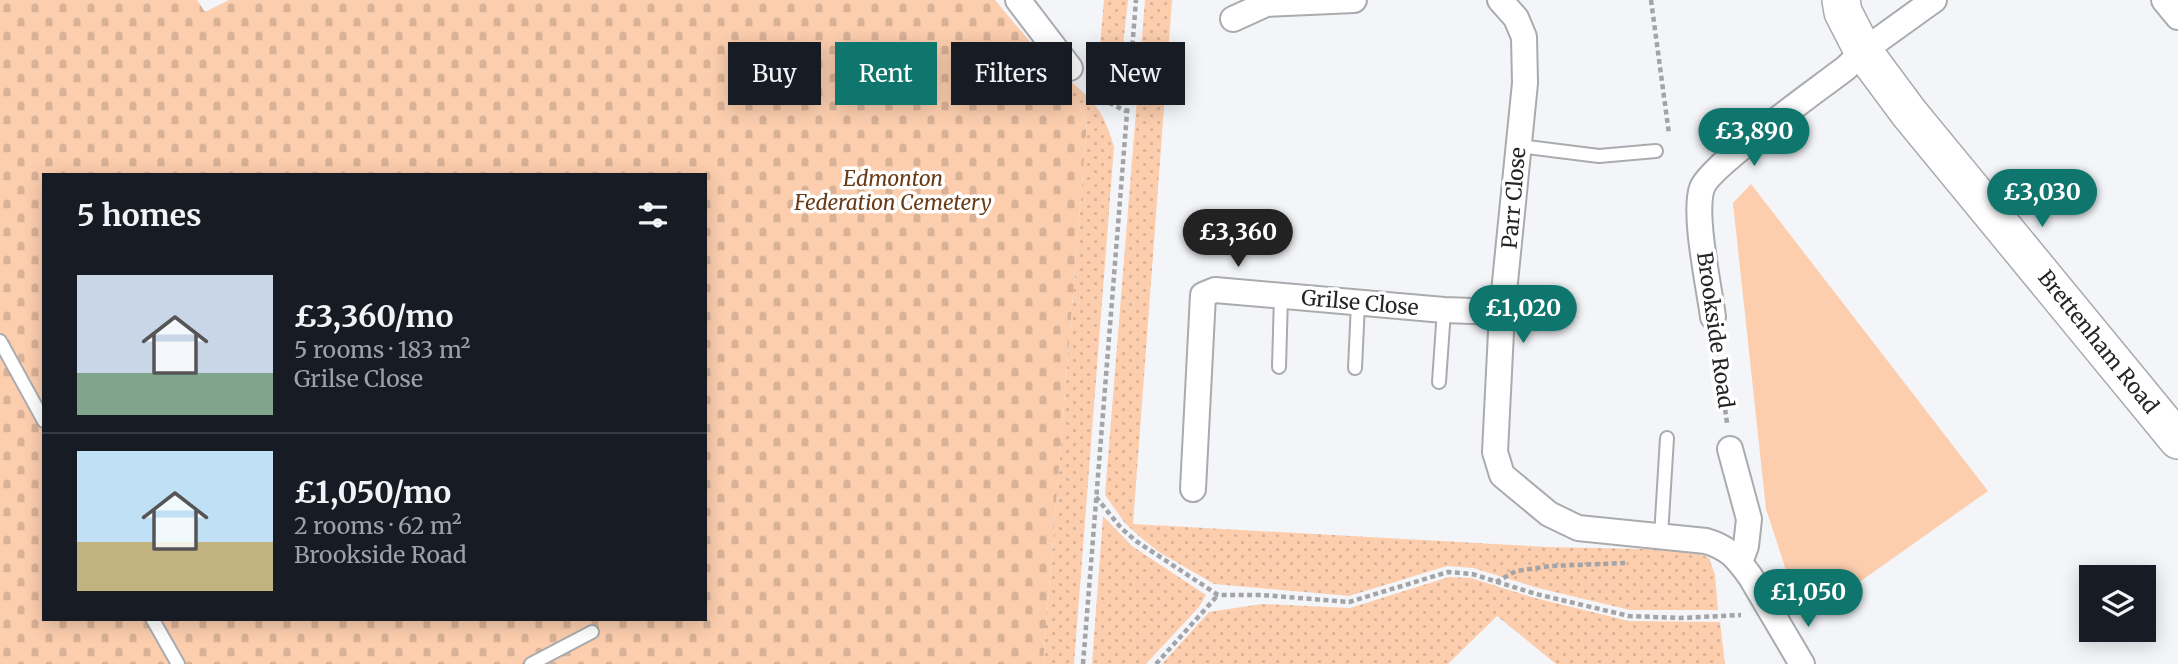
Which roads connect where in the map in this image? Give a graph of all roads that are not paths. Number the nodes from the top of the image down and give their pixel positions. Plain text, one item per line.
1 (1018, 0) edge
2 (1354, 0) edge
3 (1500, 0) edge
4 (1841, 0) edge
5 (1934, 0) edge
6 (2164, 0) edge
7 (1264, 2) edge
8 (2178, 17) edge
9 (1233, 19) dead end
10 (1050, 42) edge
11 (1863, 51) junction
12 (1519, 146) junction
13 (1656, 151) dead end
14 (1281, 296) junction
15 (1358, 303) junction
16 (1444, 310) junction
17 (1502, 312) junction
18 (1713, 317) road end
19 (0, 341) edge
20 (1279, 367) dead end
21 (1355, 368) dead end
22 (1439, 382) dead end
23 (42, 417) edge
24 (1667, 438) dead end
25 (2178, 440) edge
26 (1730, 449) road end
27 (1193, 489) dead end
28 (1661, 536) junction
29 (1740, 562) junction
30 (154, 621) edge
31 (592, 632) dead end
32 (178, 664) edge
33 (531, 664) edge
34 (1802, 664) edge

1 - 10 street
2 - 7 street
3 - 12 street, Parr Close
4 - 11 street, Brettenham Road
5 - 11 street
6 - 8 street
7 - 9 street
11 - 18 street, Brookside Road
11 - 25 street, Brettenham Road
12 - 13 lane
12 - 17 street, Parr Close
14 - 15 street, Grilse Close
14 - 20 lane
14 - 27 street, Grilse Close
15 - 16 street, Grilse Close
15 - 21 lane
16 - 17 street, Grilse Close
16 - 22 lane
17 - 28 street, Parr Close
19 - 23 lane
24 - 28 lane
26 - 29 street
28 - 29 street, Parr Close
29 - 34 street
30 - 32 lane
31 - 33 lane

